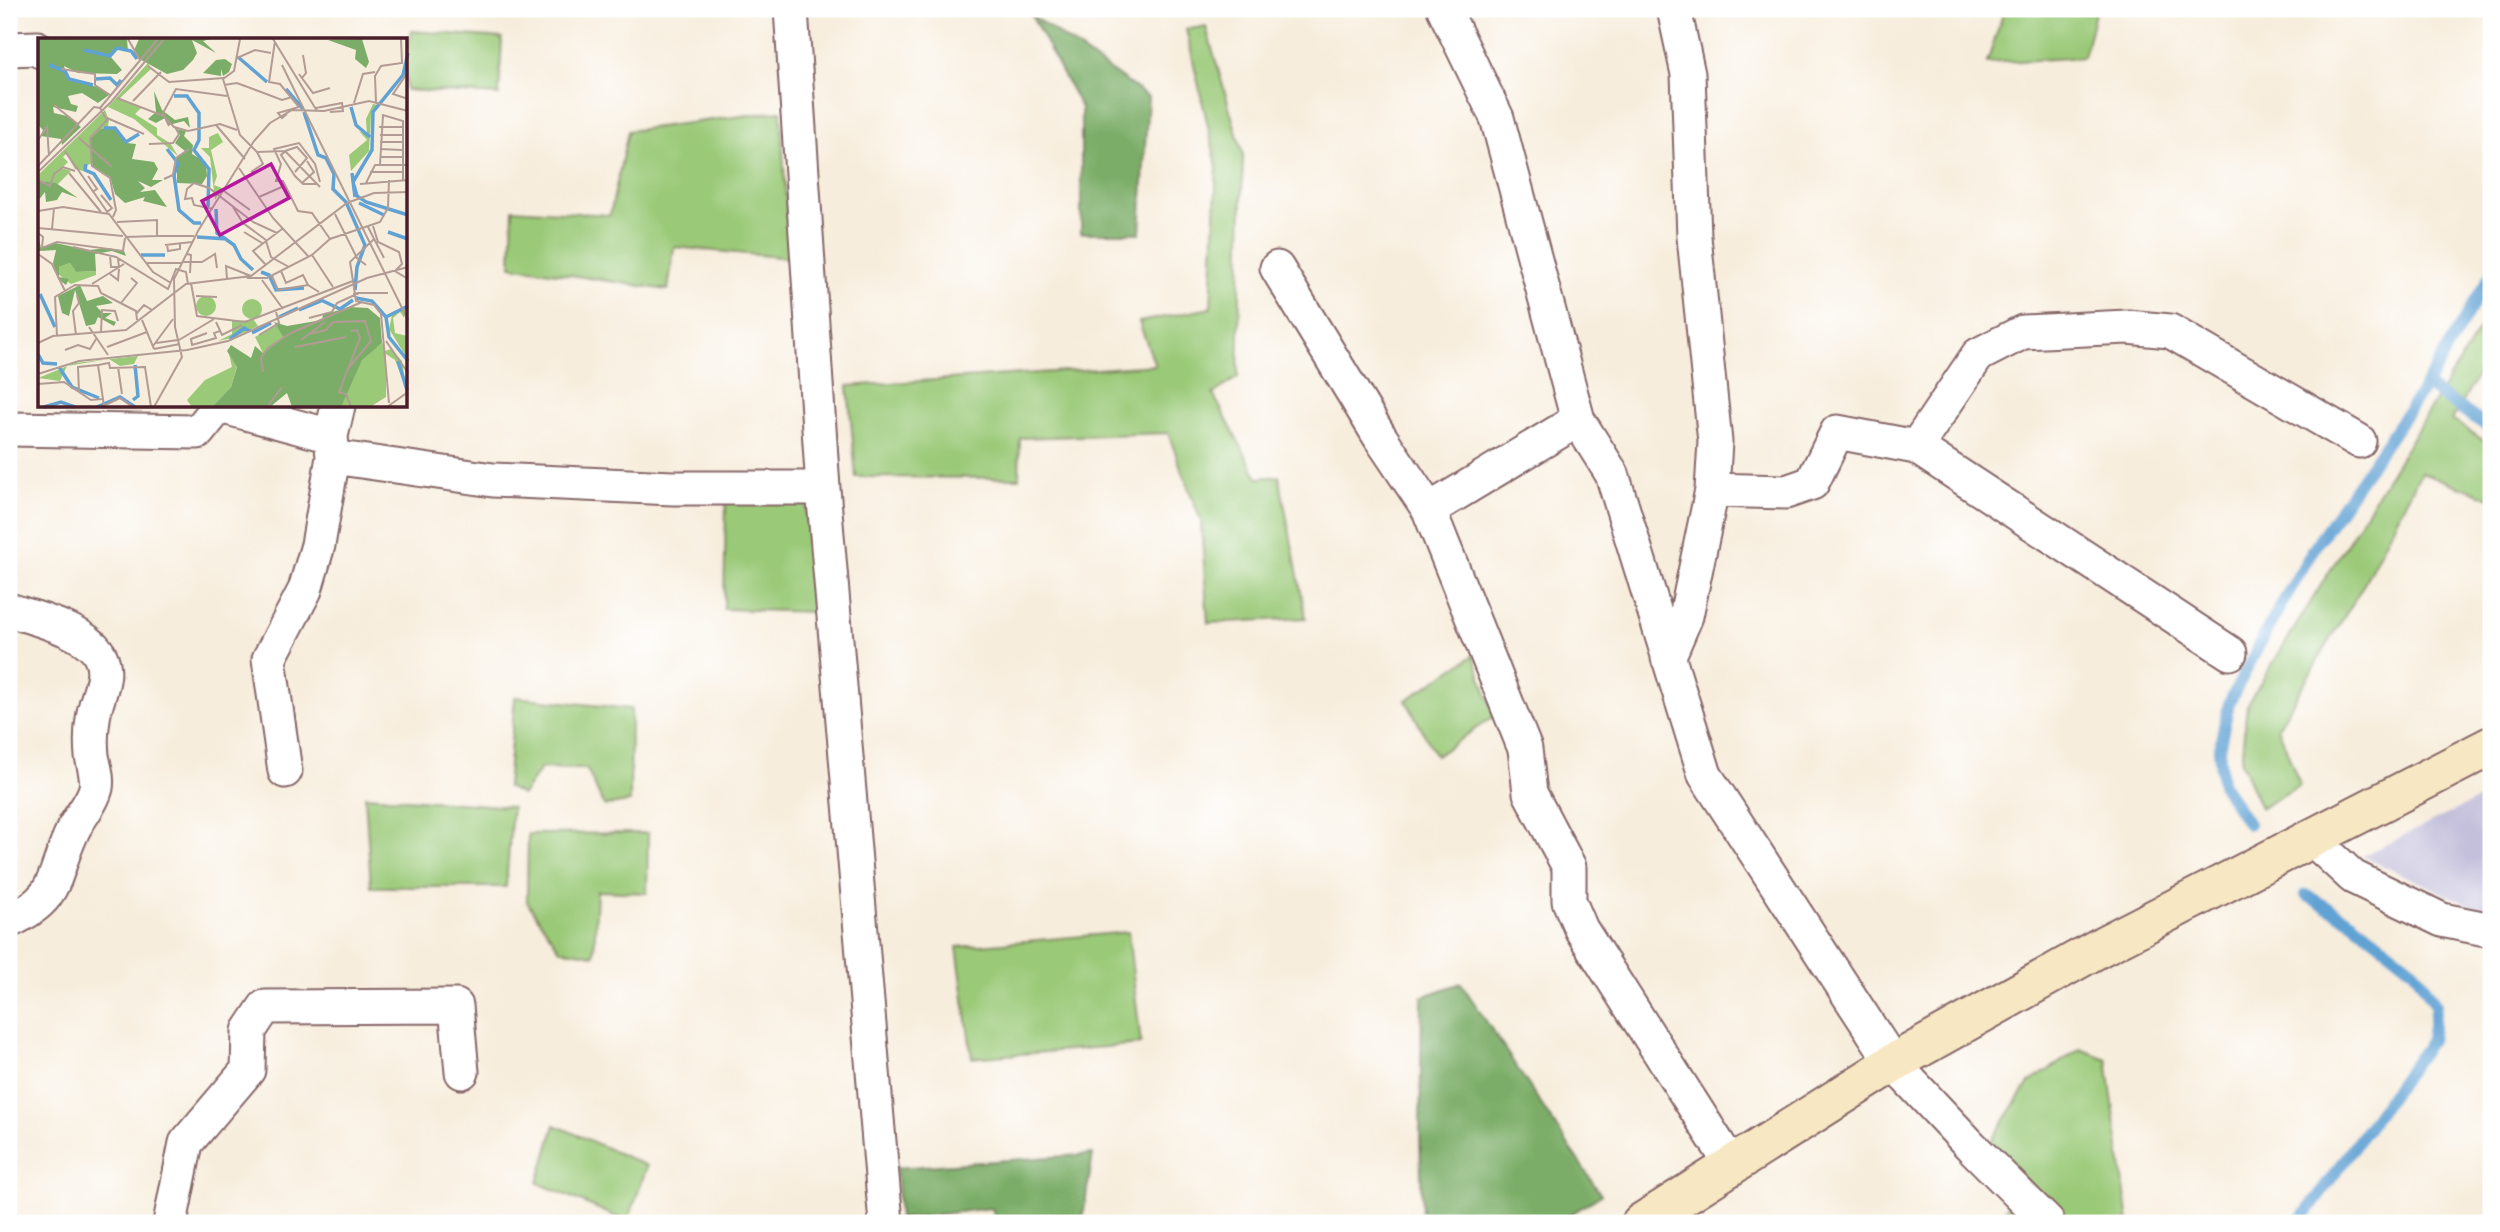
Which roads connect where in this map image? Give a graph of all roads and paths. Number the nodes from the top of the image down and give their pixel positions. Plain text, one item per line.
1 (792, 9) edge
2 (1444, 9) edge
3 (1674, 9) edge
4 (9, 49) edge
5 (38, 49) edge
6 (1277, 268) dead end
7 (217, 408) edge
8 (228, 408) edge
9 (1578, 420) junction
10 (9, 429) edge
11 (334, 433) edge
12 (2359, 441) dead end
13 (1916, 447) junction
14 (823, 488) junction
15 (1712, 489) junction
16 (1429, 510) junction
17 (9, 610) edge
18 (2230, 653) dead end
19 (1668, 658) junction
20 (2491, 746) edge
21 (285, 771) dead end
22 (2312, 839) junction
23 (9, 921) edge
24 (2491, 930) edge
25 (1893, 1063) junction
26 (462, 1072) dead end
27 (1732, 1166) junction
28 (170, 1223) edge
29 (886, 1223) edge
30 (1641, 1223) edge
31 (2048, 1223) edge

1 - 14 street
2 - 9 street
3 - 15 street
4 - 5 street
6 - 16 street
7 - 10 street
8 - 11 street
9 - 16 street
9 - 19 street
11 - 14 street
11 - 21 street
12 - 13 street
13 - 15 street
13 - 18 street
14 - 29 street
15 - 19 street
16 - 27 street
17 - 23 street
19 - 25 street
20 - 22 street
22 - 24 street
22 - 25 street
25 - 27 street
25 - 31 street
26 - 28 street
27 - 30 street

